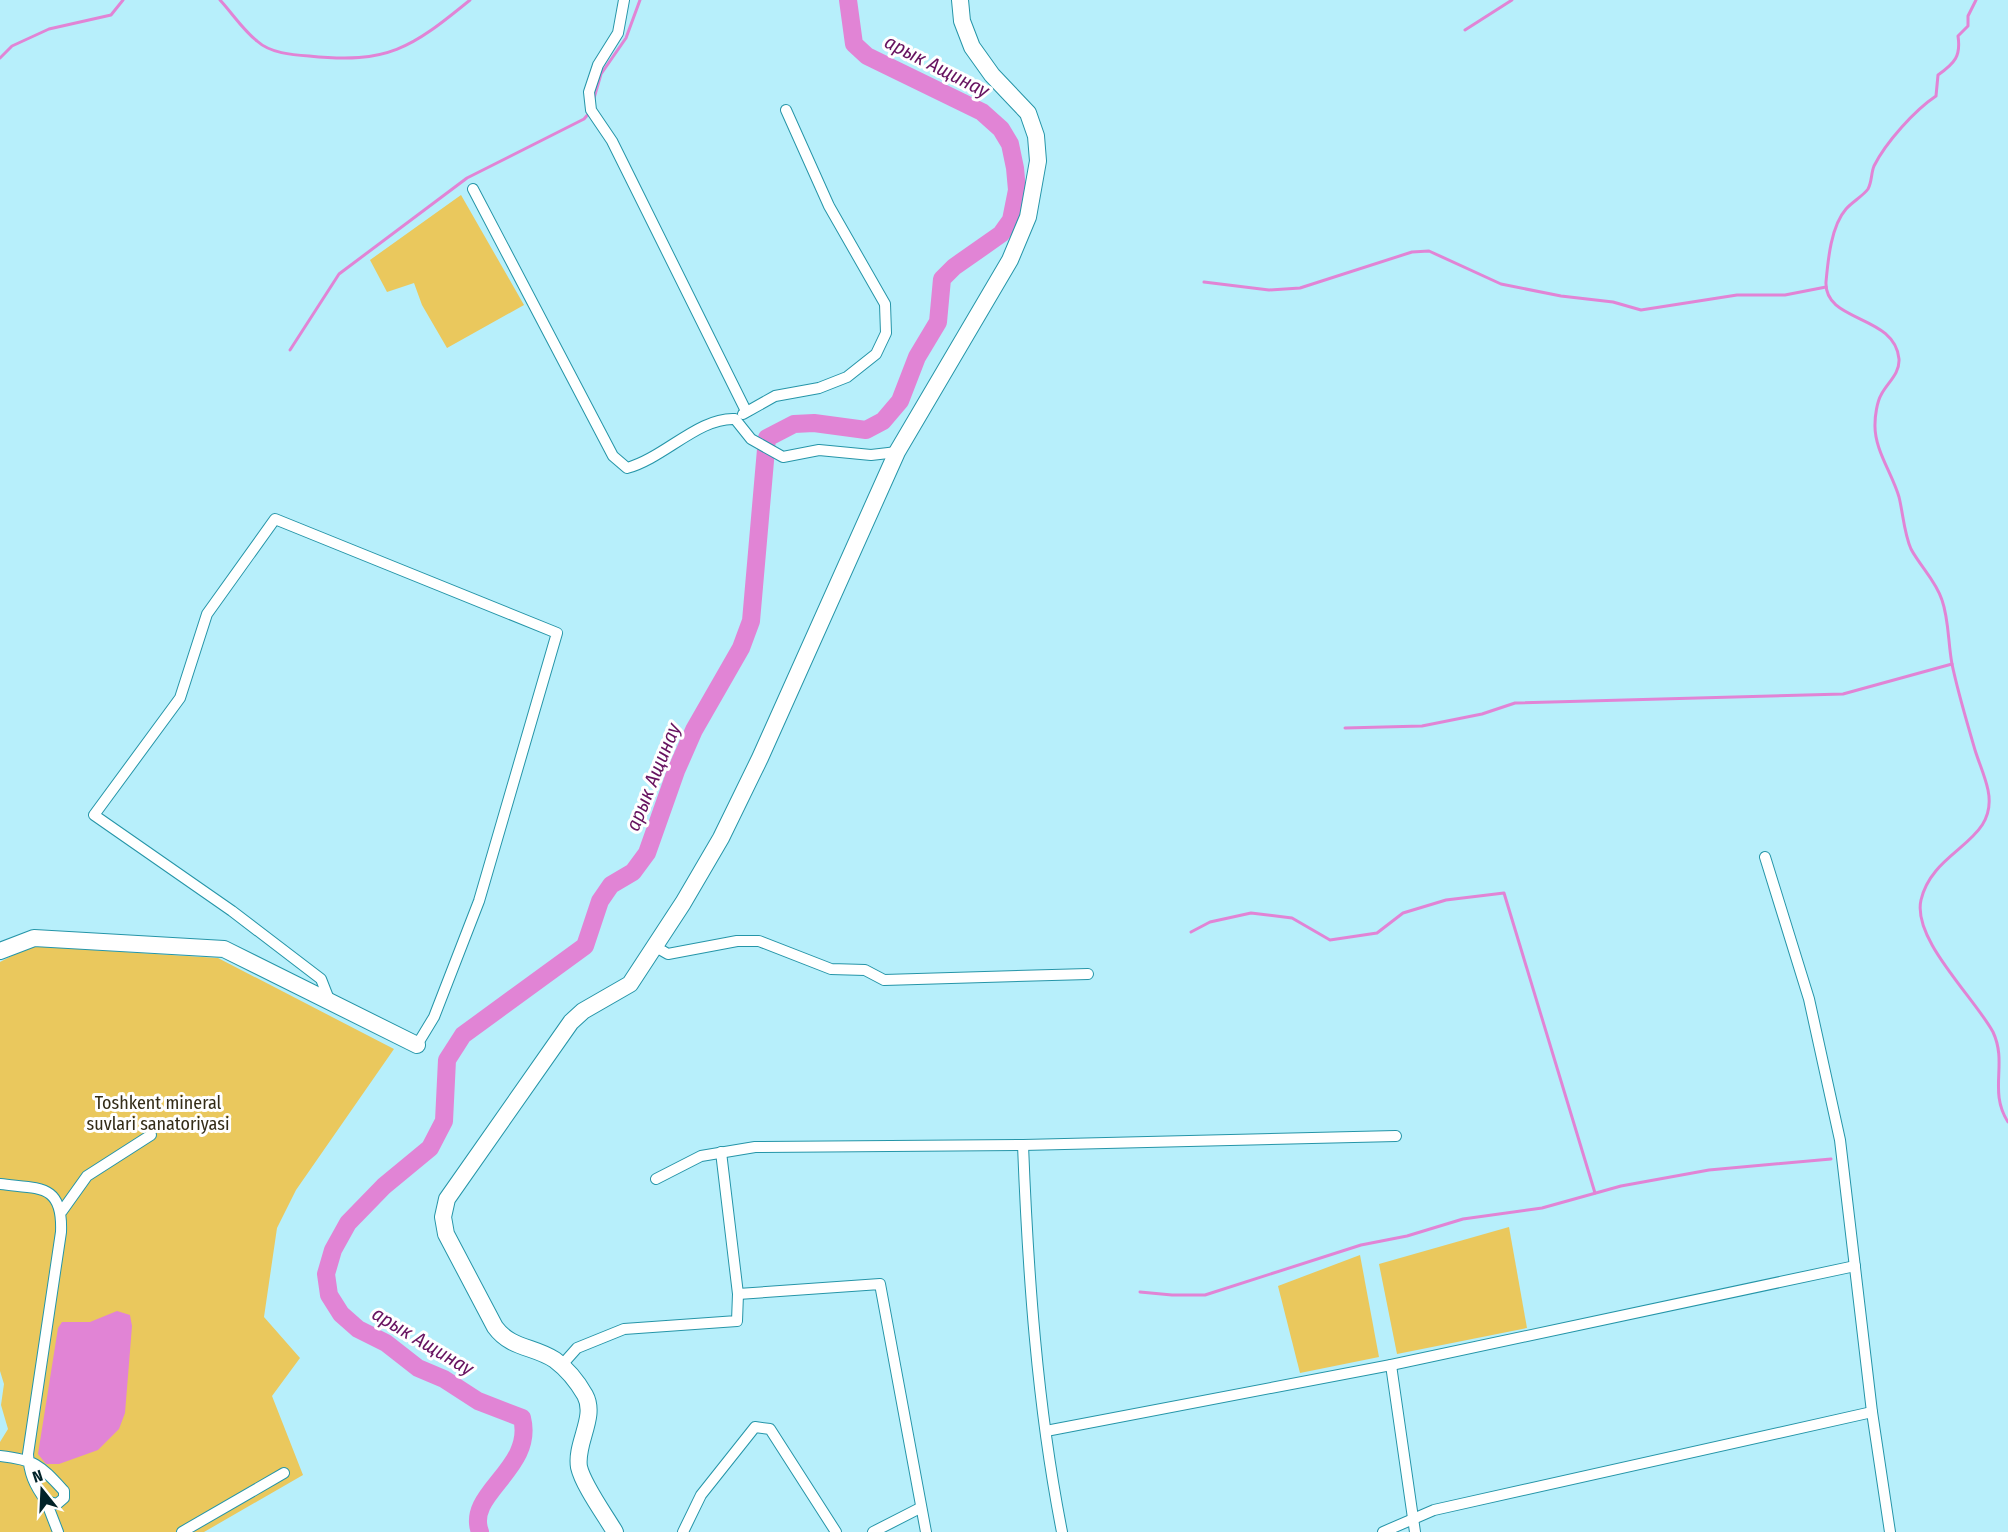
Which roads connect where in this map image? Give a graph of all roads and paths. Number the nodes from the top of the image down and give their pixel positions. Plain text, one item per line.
1 (624, 0) edge
2 (960, 0) edge
3 (786, 110) dead end
4 (473, 189) dead end
5 (746, 411) junction
6 (735, 419) junction
7 (897, 452) junction
8 (1765, 857) dead end
9 (654, 946) junction
10 (0, 951) edge
11 (1088, 974) dead end
12 (330, 1002) junction
13 (417, 1045) joint
14 (151, 1135) dead end
15 (1396, 1136) dead end
16 (1023, 1145) junction
17 (721, 1152) junction
18 (656, 1179) dead end
19 (0, 1184) edge
20 (62, 1211) junction
21 (1855, 1266) junction
22 (738, 1294) junction
23 (1390, 1365) junction
24 (561, 1366) junction
25 (1872, 1412) junction
26 (1046, 1431) junction
27 (0, 1456) edge
28 (28, 1459) junction
29 (284, 1473) dead end
30 (46, 1501) junction
31 (920, 1508) junction
32 (1413, 1519) junction
33 (58, 1532) edge
34 (182, 1532) edge
35 (615, 1532) edge
36 (683, 1532) edge
37 (836, 1532) edge
38 (873, 1532) edge
39 (926, 1532) edge
40 (1062, 1532) edge
41 (1383, 1532) edge
42 (1415, 1532) edge
43 (1890, 1532) edge

1 - 5 street
2 - 7 main road
3 - 5 street
4 - 6 street
5 - 6 street
6 - 7 street
7 - 9 main road
8 - 21 street
9 - 11 street
9 - 24 main road
10 - 12 main road
12 - 13 main road
12 - 13 street
14 - 20 street
15 - 16 street
16 - 17 street
16 - 26 street
17 - 18 street
17 - 22 street
19 - 20 street
20 - 28 street
21 - 23 street
21 - 25 street
22 - 24 street
22 - 31 street
23 - 26 street
23 - 32 street
24 - 35 main road
25 - 32 street
25 - 43 street
26 - 40 street
27 - 28 street
28 - 30 street
28 - 30 street
29 - 34 street
30 - 33 street
31 - 38 street
31 - 39 street
32 - 41 street
32 - 42 street
36 - 37 street

